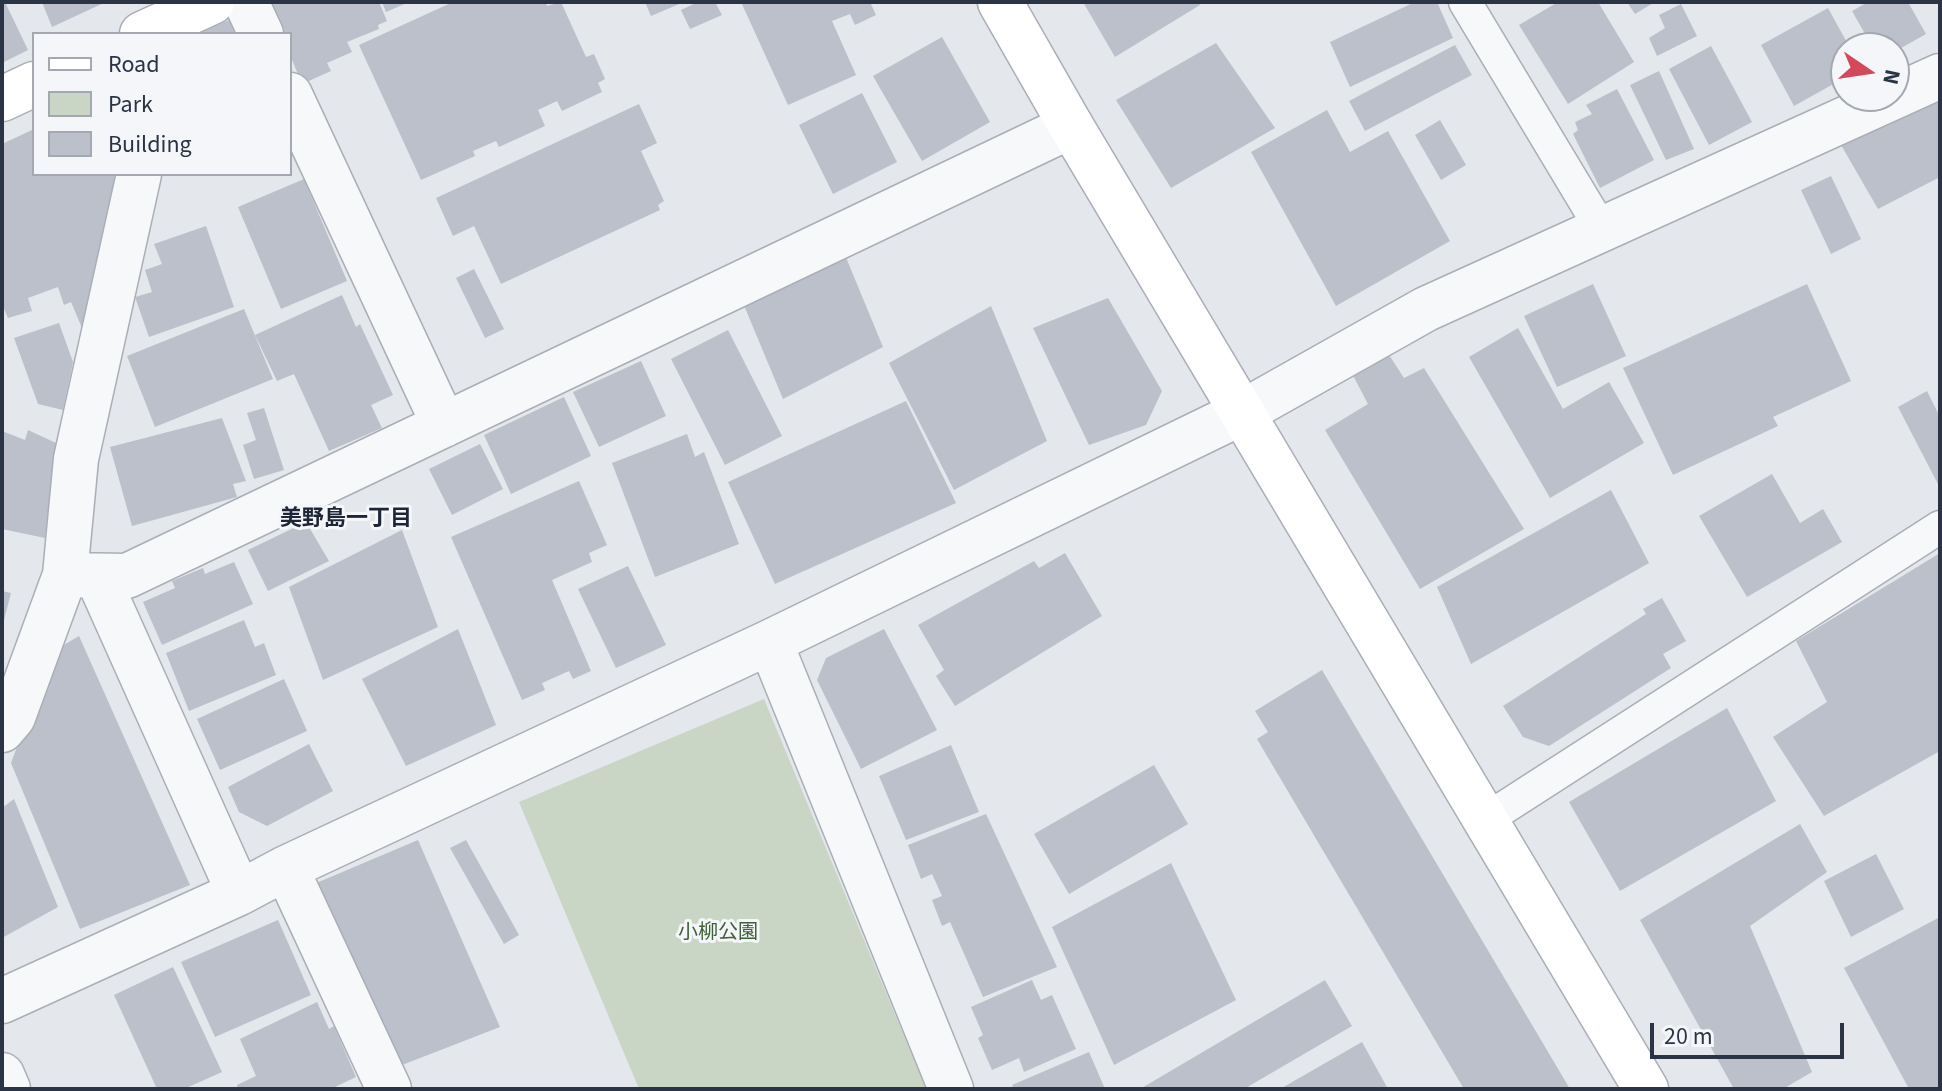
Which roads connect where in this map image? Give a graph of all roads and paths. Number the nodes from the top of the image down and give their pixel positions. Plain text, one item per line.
1 (212, 2) edge
2 (246, 2) edge
3 (1000, 2) edge
4 (1465, 2) edge
5 (146, 32) edge
6 (260, 32) edge
7 (1940, 76) edge
8 (32, 85) edge
9 (2, 99) edge
10 (292, 99) edge
11 (1071, 126) junction
12 (139, 176) edge
13 (1602, 230) junction
14 (1243, 412) junction
15 (444, 425) junction
16 (1940, 527) edge
17 (81, 576) junction
18 (770, 642) junction
19 (2, 730) edge
20 (1485, 820) junction
21 (286, 868) junction
22 (239, 893) junction
23 (2, 1001) edge
24 (2, 1075) edge
25 (8, 1089) edge
26 (389, 1089) edge
27 (951, 1089) edge
28 (1646, 1089) edge

1 - 5 street
2 - 6 street
3 - 11 street
4 - 13 lane
7 - 13 street
8 - 9 street
10 - 15 street
11 - 14 street
11 - 15 street
12 - 17 street
13 - 14 street
14 - 18 street
14 - 20 street
15 - 17 street
16 - 20 lane
17 - 19 street
17 - 22 street
18 - 21 street
18 - 27 street
20 - 28 street
21 - 22 street
21 - 26 street
22 - 23 street
24 - 25 street

